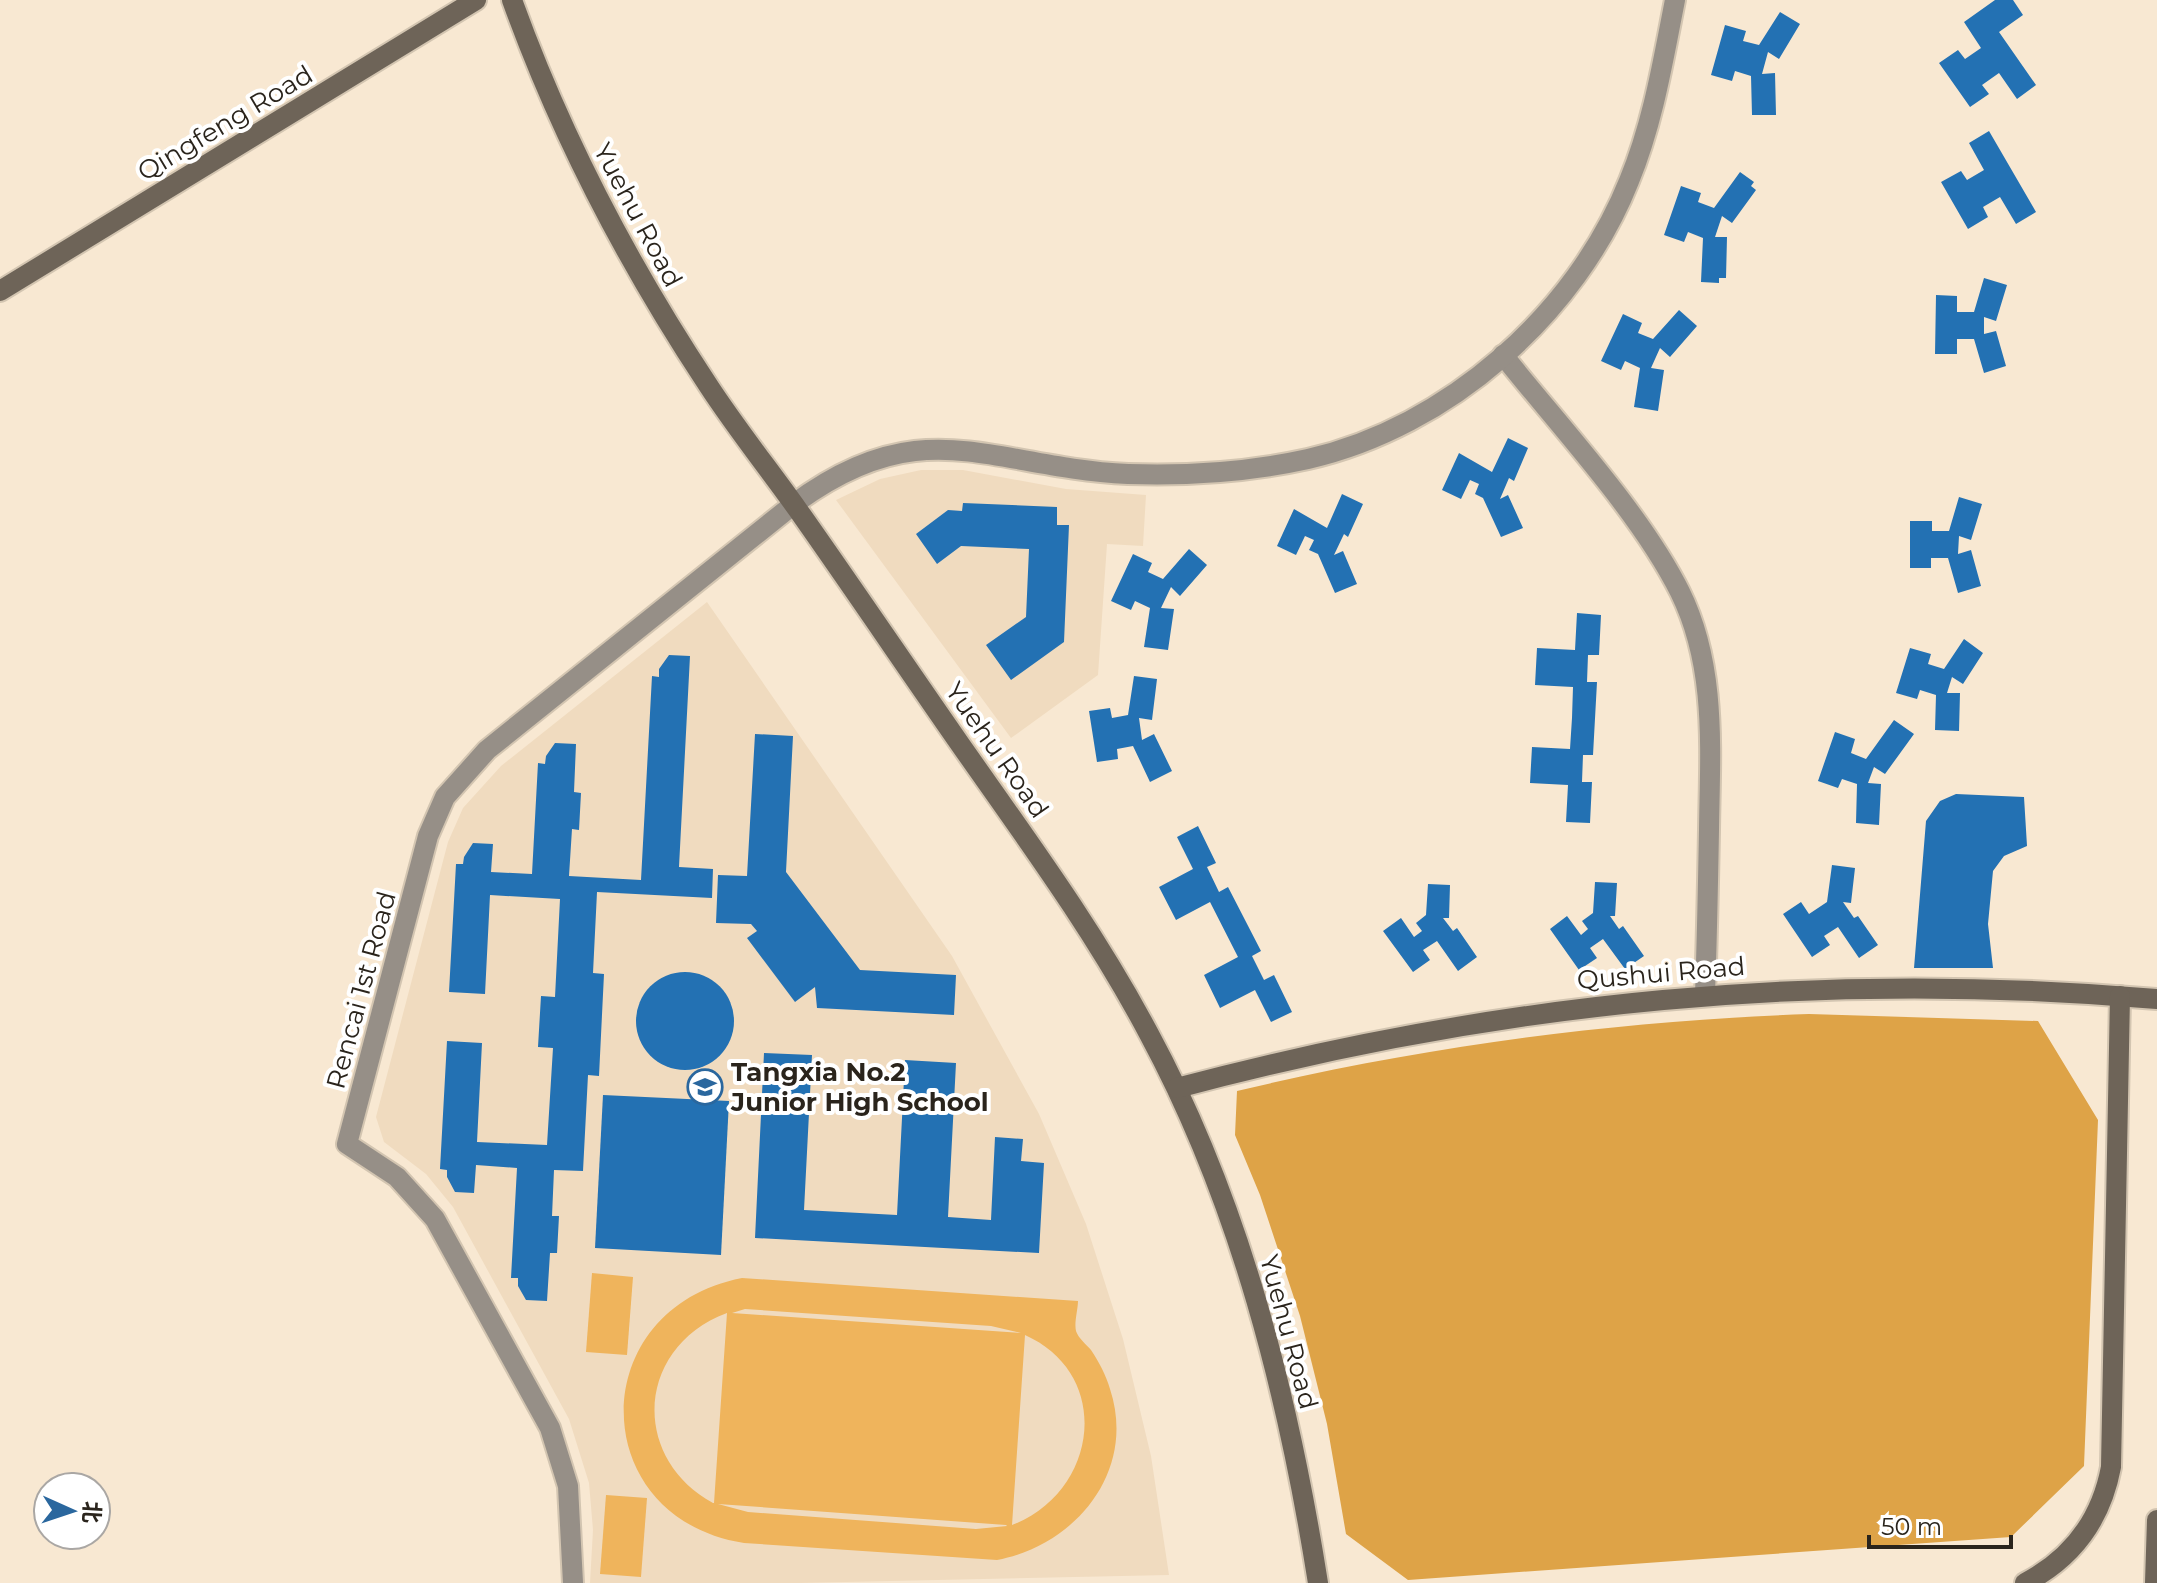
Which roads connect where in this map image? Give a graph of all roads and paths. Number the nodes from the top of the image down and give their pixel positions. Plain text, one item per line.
1 (476, 0) edge
2 (512, 0) edge
3 (1675, 0) edge
4 (0, 291) edge
5 (1503, 355) junction
6 (794, 504) junction
7 (1705, 994) junction
8 (2120, 996) junction
9 (2157, 999) edge
10 (1177, 1088) junction
11 (2157, 1520) edge
12 (573, 1583) edge
13 (1318, 1583) edge
14 (2025, 1583) edge
15 (2155, 1583) edge

1 - 4 street, Qingfeng Road
2 - 6 street, Yuehu Road
3 - 5 street
5 - 6 street
5 - 7 street
6 - 10 street, Yuehu Road
6 - 12 street, Rencai 1st Road
7 - 8 street, Qushui Road
7 - 10 street, Qushui Road
8 - 9 street, Qushui Road
8 - 14 street
10 - 13 street, Yuehu Road
11 - 15 street

